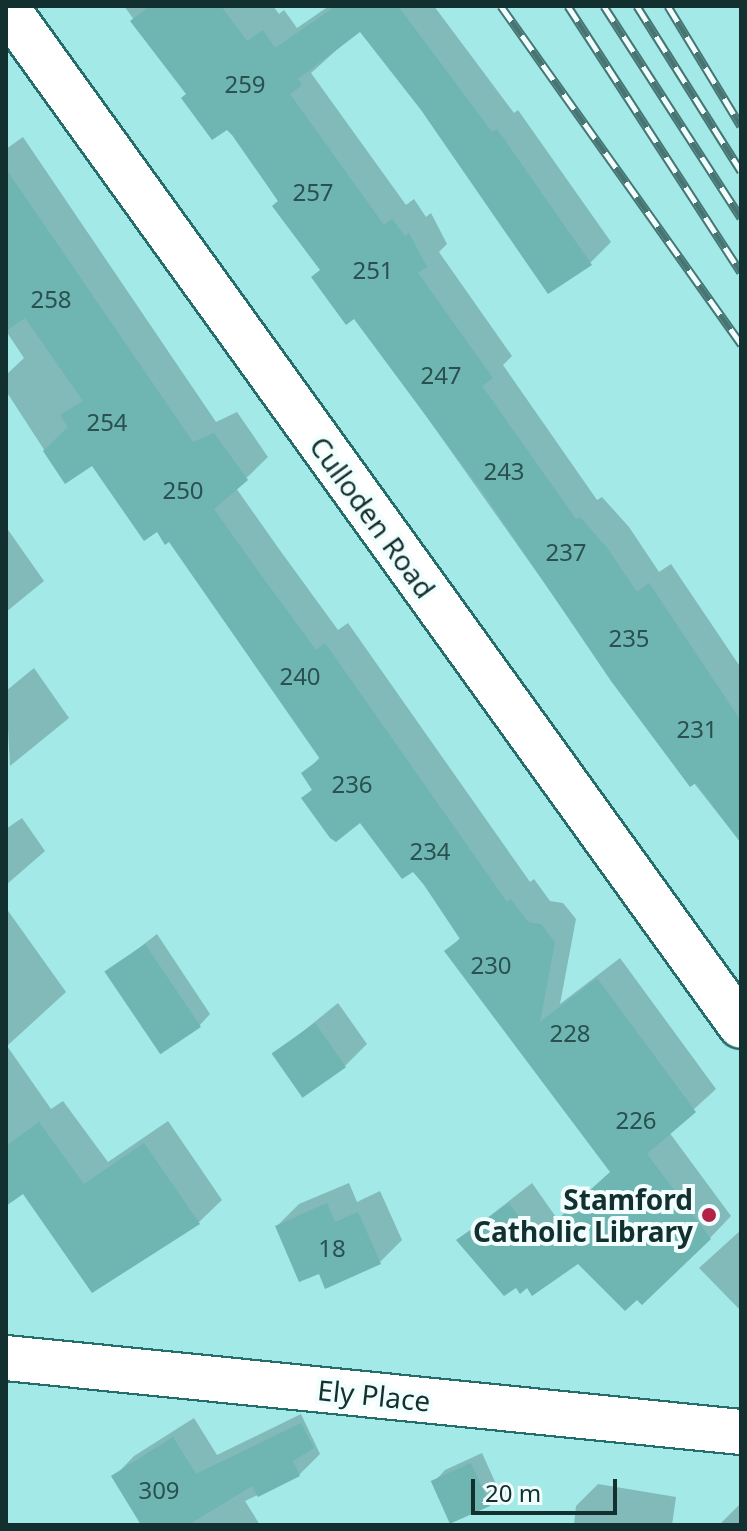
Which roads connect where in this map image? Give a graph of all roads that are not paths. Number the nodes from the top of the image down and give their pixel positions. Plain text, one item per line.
1 (6, 7) edge
2 (741, 1026) edge
3 (6, 1358) edge
4 (741, 1432) edge

1 - 2 street, Culloden Road
3 - 4 street, Ely Place

